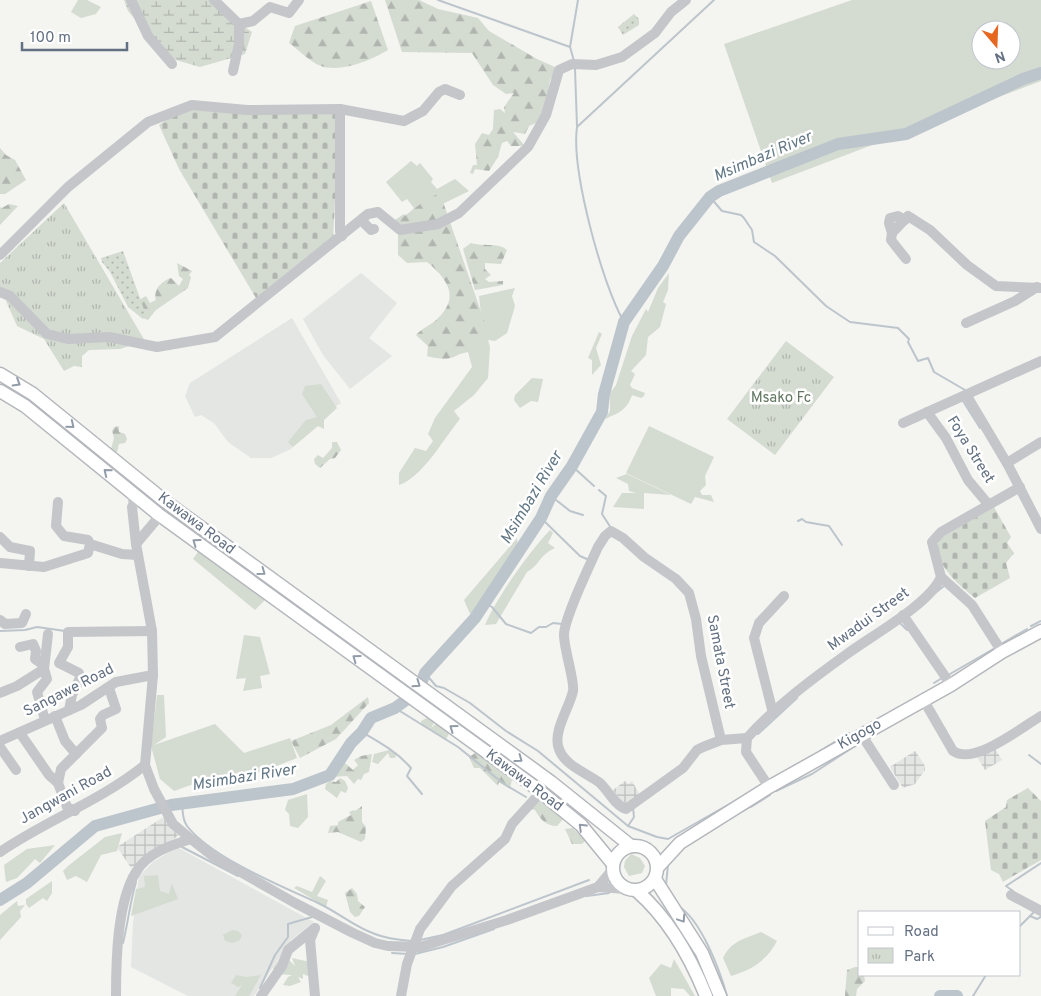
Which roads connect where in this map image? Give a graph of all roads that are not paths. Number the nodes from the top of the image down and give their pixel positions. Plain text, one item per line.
1 (131, 0) edge
2 (214, 0) edge
3 (299, 0) edge
4 (686, 0) edge
5 (239, 24) junction
6 (172, 64) dead end
7 (232, 71) dead end
8 (460, 95) dead end
9 (340, 109) junction
10 (361, 220) junction
11 (370, 232) dead end
12 (342, 236) junction
13 (0, 255) edge
14 (906, 259) dead end
15 (1039, 287) edge
16 (0, 292) edge
17 (966, 324) dead end
18 (1041, 361) edge
19 (0, 374) edge
20 (0, 391) edge
21 (967, 396) junction
22 (927, 412) junction
23 (903, 422) dead end
24 (1041, 442) edge
25 (1007, 463) junction
26 (1020, 487) junction
27 (131, 492) junction
28 (58, 502) dead end
29 (988, 504) junction
30 (158, 514) junction
31 (1040, 527) edge
32 (0, 537) edge
33 (90, 544) junction
34 (136, 544) junction
35 (138, 555) junction
36 (0, 563) edge
37 (29, 566) junction
38 (941, 577) junction
39 (784, 596) dead end
40 (26, 614) dead end
41 (903, 615) junction
42 (0, 620) edge
43 (1041, 630) edge
44 (152, 631) junction
45 (48, 634) dead end
46 (20, 647) dead end
47 (1002, 652) junction
48 (44, 667) junction
49 (154, 675) junction
50 (951, 685) junction
51 (108, 688) junction
52 (0, 693) edge
53 (923, 699) junction
54 (69, 710) junction
55 (774, 713) junction
56 (1041, 716) edge
57 (50, 718) junction
58 (20, 732) junction
59 (861, 734) junction
60 (747, 738) junction
61 (722, 740) junction
62 (0, 741) edge
63 (0, 747) edge
64 (76, 754) junction
65 (145, 765) junction
66 (16, 770) dead end
67 (58, 783) junction
68 (894, 786) dead end
69 (769, 787) junction
70 (541, 792) junction
71 (74, 811) junction
72 (190, 839) junction
73 (680, 843) junction
74 (631, 846) junction
75 (645, 848) junction
76 (0, 852) edge
77 (613, 867) junction
78 (656, 873) junction
79 (598, 887) junction
80 (632, 890) junction
81 (1011, 895) dead end
82 (1041, 911) edge
83 (316, 914) junction
84 (315, 928) junction
85 (414, 948) junction
86 (116, 996) edge
87 (261, 996) edge
88 (315, 996) edge
89 (401, 996) edge
90 (706, 996) edge
91 (720, 996) edge

1 - 6 street
2 - 5 street
3 - 5 street
4 - 10 street
5 - 7 street
8 - 9 street
9 - 12 street
9 - 13 street
10 - 11 street
10 - 12 street
12 - 16 street
14 - 15 street
15 - 17 street
18 - 21 street
19 -> 74 main road, Kawawa Road
27 -> 20 main road, Kawawa Road
21 - 22 street
21 - 25 street
22 - 23 street
22 - 29 street, Foya Street
24 - 25 street
25 - 26 street
26 - 29 street
26 - 31 street
27 - 30 main road, Kawawa Road
27 - 34 street
28 - 33 street
29 - 38 street
30 - 34 street
70 -> 30 main road, Kawawa Road
32 - 37 street
33 - 35 street
33 - 37 street
34 - 35 street
35 - 44 street
36 - 37 street
38 - 41 street, Mwadui Street
38 - 47 street
39 - 55 street
40 - 42 street
41 - 50 street
41 - 55 street, Mwadui Street
43 - 47 main road, Kigogo
44 - 49 street
44 - 54 street
45 - 48 street
46 - 48 street
47 - 50 main road, Kigogo
48 - 52 street
48 - 57 street
49 - 51 street, Sangawe Road
49 - 65 street
50 - 53 main road, Kigogo
51 - 54 street, Sangawe Road
51 - 64 street
53 - 56 street
53 - 59 main road, Kigogo
54 - 57 street, Sangawe Road
55 - 60 street, Mwadui Street
57 - 58 street, Sangawe Road
57 - 64 street
58 - 62 street, Sangawe Road
58 - 67 street
59 - 68 street
59 - 69 main road, Kigogo
60 - 61 street
60 - 69 street
61 - 61 street, Samata Street
63 - 66 street
64 - 67 street
65 - 71 street, Jangwani Road
65 - 72 street
67 - 71 street
69 - 73 main road, Kigogo
77 -> 70 main road, Kawawa Road
70 - 85 street
71 - 76 street, Jangwani Road
72 - 83 street
72 - 86 street
73 - 75 main road
73 - 78 main road
74 - 75 main road
74 - 77 main road
75 - 78 main road
77 - 79 street
77 - 80 main road
78 - 80 main road
78 -> 91 main road
79 - 80 street
79 - 85 street
80 - 90 main road
81 - 82 street
83 - 84 street
83 - 85 street
84 - 87 street
84 - 88 street
85 - 89 street

